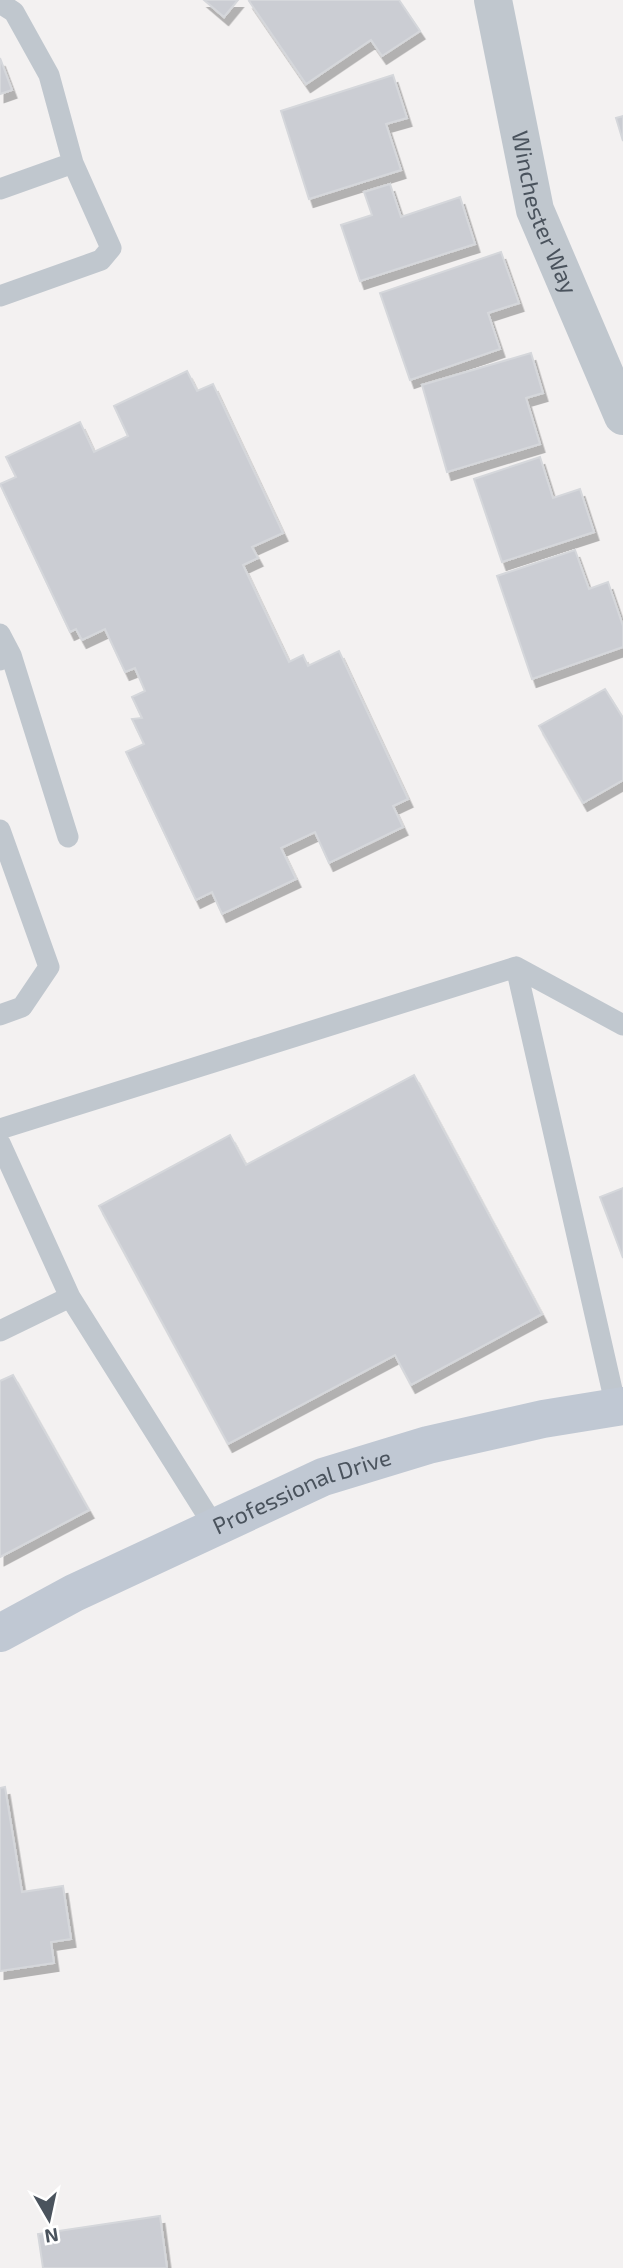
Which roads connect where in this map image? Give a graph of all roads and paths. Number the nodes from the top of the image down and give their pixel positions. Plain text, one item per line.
1 (493, 0) edge
2 (0, 3) edge
3 (73, 163) junction
4 (0, 189) edge
5 (0, 296) edge
6 (623, 416) edge
7 (0, 634) edge
8 (5, 658) edge
9 (0, 830) edge
10 (68, 837) dead end
11 (516, 967) junction
12 (0, 1015) edge
13 (623, 1025) edge
14 (0, 1129) edge
15 (0, 1143) edge
16 (70, 1297) junction
17 (0, 1331) edge
18 (620, 1406) edge
19 (214, 1526) junction
20 (0, 1633) edge

1 - 6 street, Winchester Way
2 - 3 lane
3 - 4 lane
3 - 5 lane
7 - 8 lane
8 - 10 lane
9 - 12 lane
11 - 13 lane
11 - 14 lane
11 - 18 lane
15 - 16 lane
16 - 17 lane
16 - 19 lane
18 - 19 street, Professional Drive
19 - 20 street, Professional Drive

